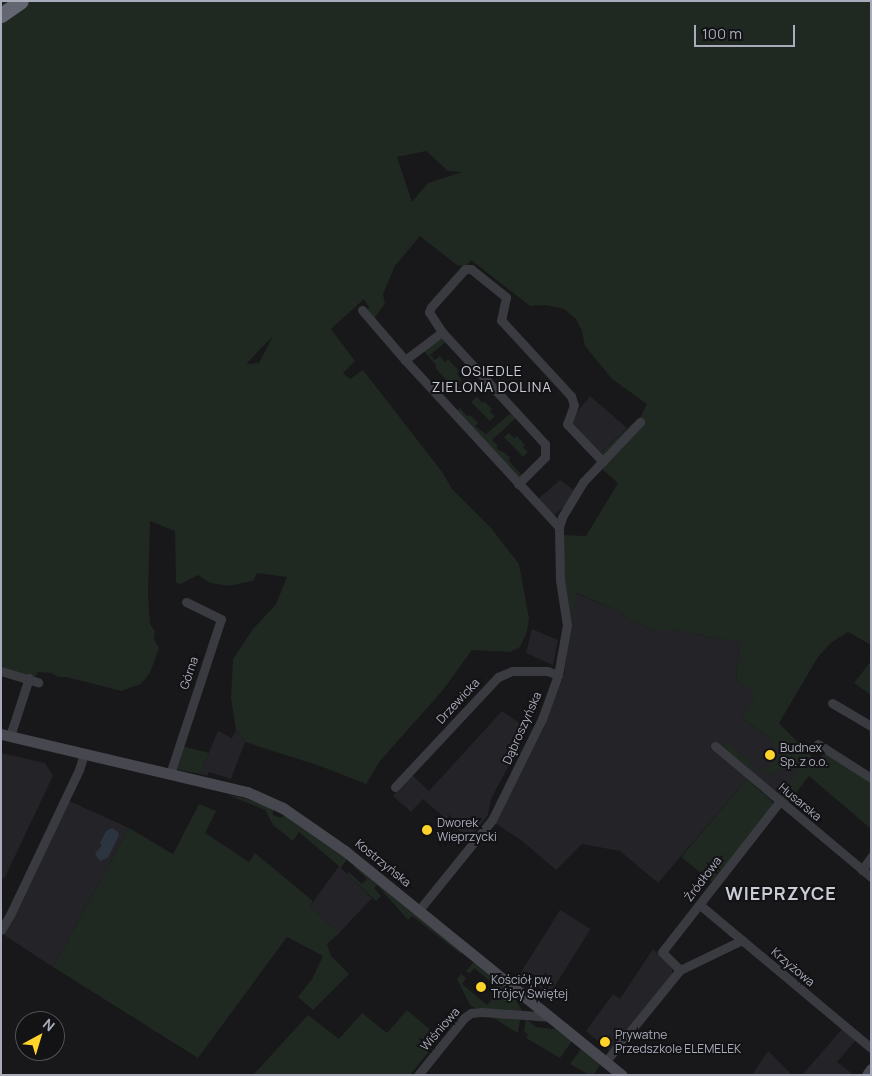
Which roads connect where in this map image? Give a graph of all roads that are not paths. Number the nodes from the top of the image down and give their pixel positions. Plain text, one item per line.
1 (21, 1) edge
2 (1, 15) edge
3 (362, 310) dead end
4 (442, 332) junction
5 (405, 360) junction
6 (640, 422) dead end
7 (603, 462) junction
8 (518, 484) junction
9 (558, 526) junction
10 (186, 602) dead end
11 (1, 671) edge
12 (558, 675) junction
13 (832, 703) dead end
14 (871, 726) edge
15 (6, 735) edge
16 (818, 744) dead end
17 (715, 746) dead end
18 (84, 754) junction
19 (170, 774) junction
20 (871, 778) edge
21 (395, 787) dead end
22 (780, 801) junction
23 (871, 857) edge
24 (862, 870) junction
25 (871, 877) edge
26 (700, 905) junction
27 (419, 910) junction
28 (1, 930) edge
29 (742, 940) junction
30 (680, 970) junction
31 (533, 1002) junction
32 (517, 1015) junction
33 (551, 1017) junction
34 (871, 1048) edge
35 (606, 1061) junction
36 (871, 1069) edge
37 (418, 1075) edge
38 (622, 1075) edge
39 (868, 1075) edge

1 - 2 highway
3 - 5 street
4 - 5 street
4 - 7 street
4 - 8 street
5 - 8 street
6 - 7 street
7 - 9 street
8 - 9 street
9 - 12 street, Dąbroszyńska
10 - 19 street, Górna
11 - 15 street
12 - 21 street, Drzewicka
12 - 27 street, Dąbroszyńska
13 - 14 street
15 - 18 main road, Kostrzyńska
16 - 20 street
17 - 22 street, Husarska
18 - 19 main road, Kostrzyńska
18 - 28 street
19 - 27 main road, Kostrzyńska
22 - 24 street, Husarska
22 - 26 street, Źródłowa
23 - 24 street
24 - 25 street, Husarska
26 - 29 street, Krzyżowa
26 - 30 street, Źródłowa
27 - 31 main road, Kostrzyńska
29 - 30 street
29 - 34 street, Krzyżowa
30 - 35 street
31 - 32 street
31 - 33 main road, Kostrzyńska
32 - 33 street, Wiśniowa
32 - 37 street, Wiśniowa
33 - 35 main road, Kostrzyńska
35 - 38 main road, Kostrzyńska
36 - 39 main road

